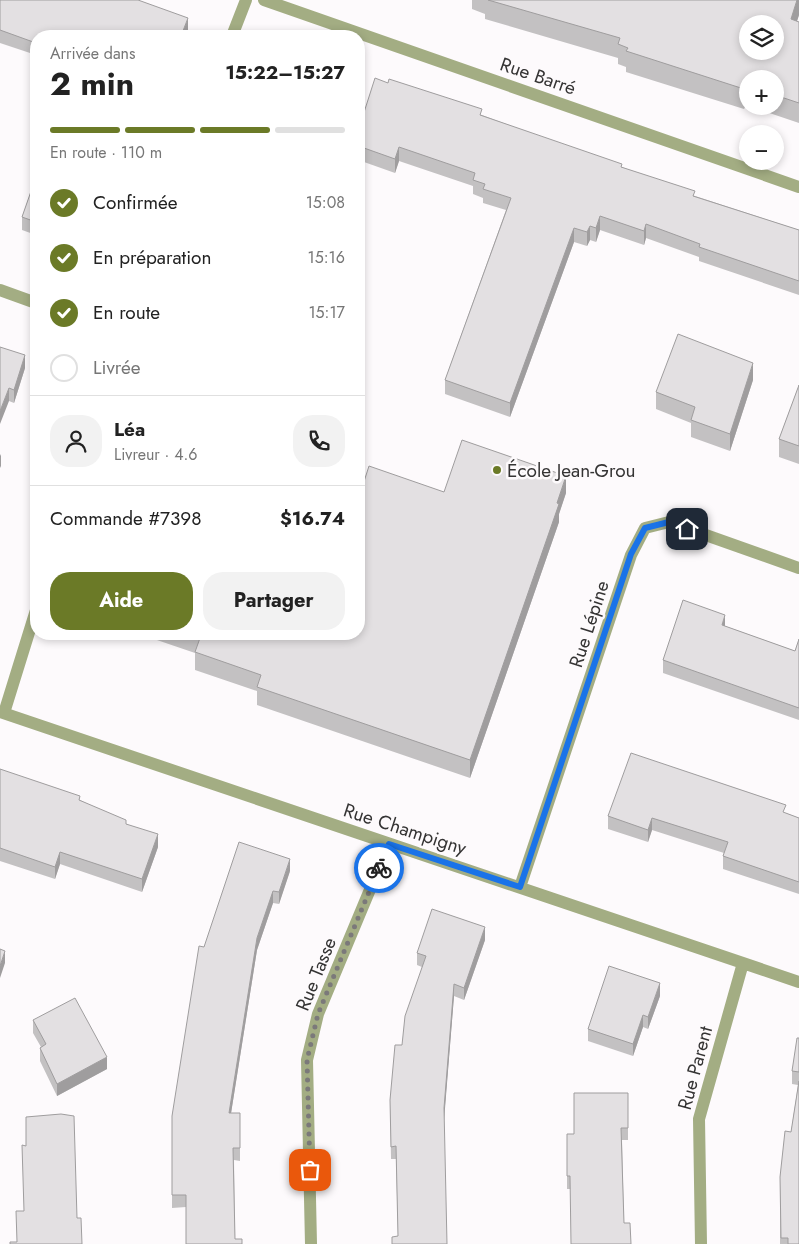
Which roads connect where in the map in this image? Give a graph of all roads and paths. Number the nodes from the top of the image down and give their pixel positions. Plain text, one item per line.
1 (246, 0) edge
2 (264, 0) edge
3 (234, 30) edge
4 (350, 30) edge
5 (365, 35) edge
6 (799, 187) edge
7 (0, 290) edge
8 (30, 300) edge
9 (799, 568) edge
10 (30, 628) edge
11 (2, 713) edge
12 (389, 844) junction
13 (520, 887) junction
14 (743, 963) junction
15 (799, 982) edge
16 (311, 1244) edge
17 (702, 1244) edge

1 - 3 street
2 - 4 street, Rue Barré
5 - 6 street, Rue Barré
7 - 8 street
9 - 13 street, Rue Lépine
10 - 11 street
11 - 12 street, Rue Champigny
12 - 13 street, Rue Champigny
12 - 16 street, Rue Tasse
13 - 14 street, Rue Champigny
14 - 15 street, Rue Champigny
14 - 17 street, Rue Parent

